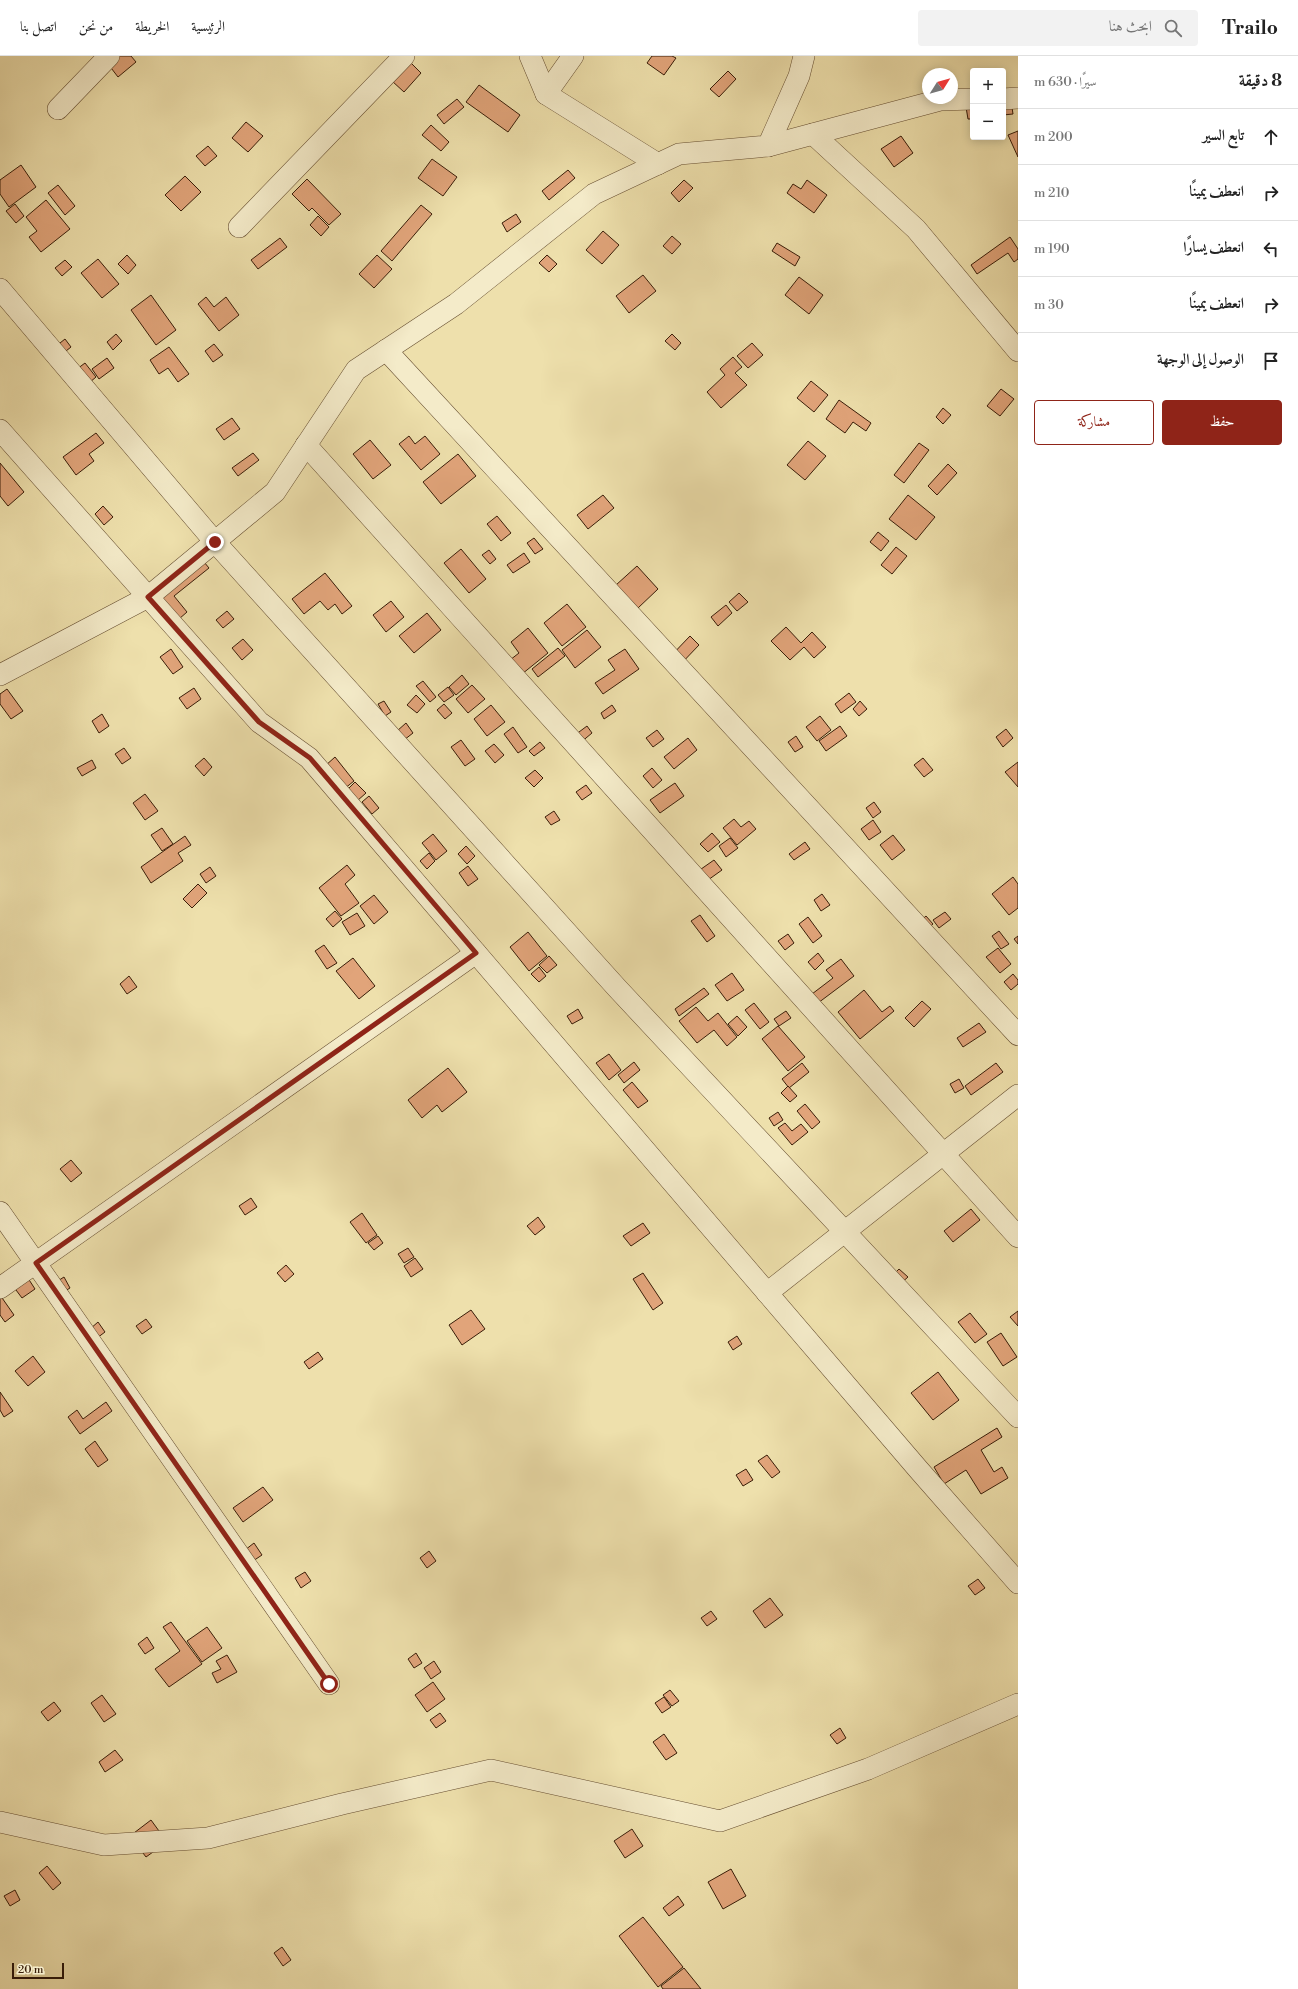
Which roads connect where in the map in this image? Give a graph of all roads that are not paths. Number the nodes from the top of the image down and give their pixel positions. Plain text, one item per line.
1 (109, 56) edge
2 (404, 56) edge
3 (530, 56) edge
4 (573, 56) edge
5 (804, 56) edge
6 (546, 94) junction
7 (1018, 98) edge
8 (970, 99) edge
9 (1006, 99) edge
10 (58, 109) dead end
11 (813, 134) junction
12 (768, 146) junction
13 (658, 164) junction
14 (239, 227) dead end
15 (0, 289) edge
16 (386, 350) junction
17 (1018, 351) edge
18 (0, 430) edge
19 (306, 445) junction
20 (215, 542) junction
21 (148, 597) junction
22 (0, 674) edge
23 (476, 953) junction
24 (1018, 1035) edge
25 (1018, 1095) edge
26 (943, 1154) junction
27 (0, 1212) edge
28 (845, 1232) junction
29 (1018, 1237) edge
30 (36, 1263) junction
31 (0, 1288) edge
32 (767, 1293) junction
33 (1018, 1417) edge
34 (1018, 1583) edge
35 (329, 1684) dead end
36 (1018, 1704) edge
37 (0, 1822) edge

1 - 10 street
2 - 14 street
3 - 6 street
4 - 6 street
5 - 12 street
6 - 13 street
7 - 9 street
8 - 11 street
11 - 12 street
11 - 17 street
12 - 13 street
13 - 16 street
15 - 20 street
16 - 19 street
16 - 24 street
18 - 21 street
19 - 20 street
19 - 26 street
20 - 21 street
20 - 28 street
21 - 22 street
21 - 23 street
23 - 30 street
23 - 32 street
25 - 26 street
26 - 28 street
26 - 29 street
27 - 30 street
28 - 32 street
28 - 33 street
30 - 31 street
30 - 35 street
32 - 34 street
36 - 37 street

